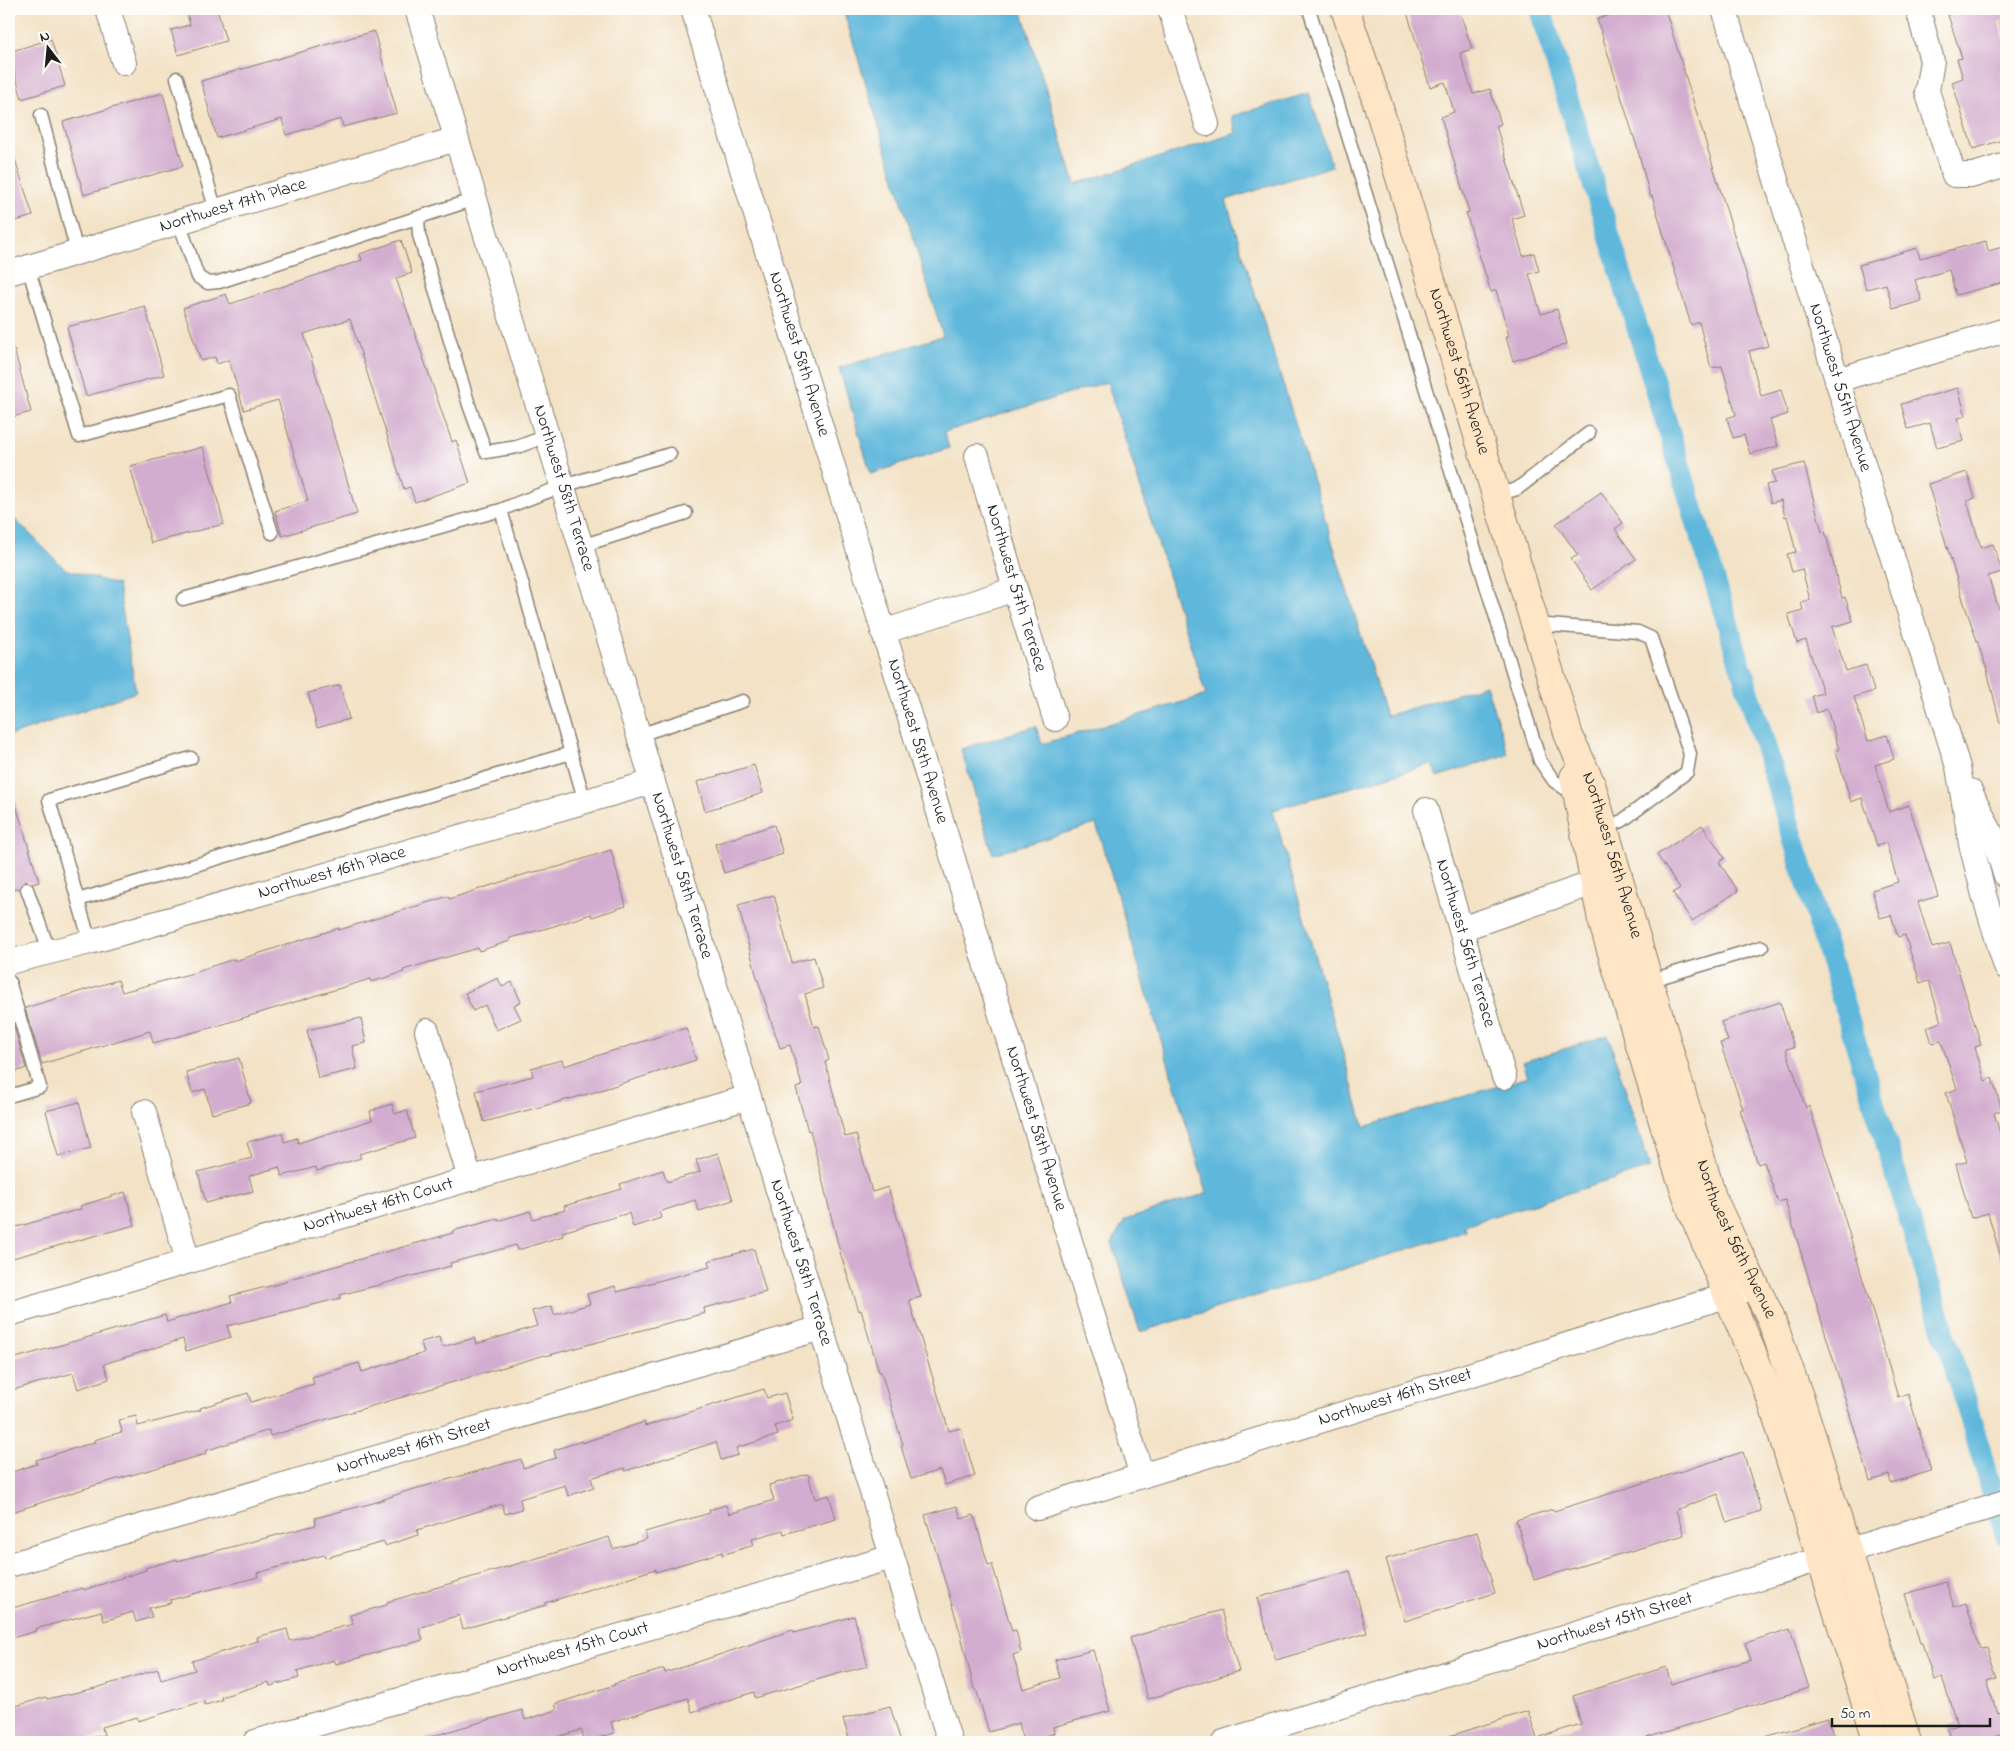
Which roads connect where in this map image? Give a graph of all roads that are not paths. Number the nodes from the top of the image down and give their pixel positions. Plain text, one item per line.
1 (108, 9) edge
2 (417, 9) edge
3 (693, 9) edge
4 (1170, 9) edge
5 (1309, 9) edge
6 (1346, 9) edge
7 (1724, 9) edge
8 (1918, 9) edge
9 (124, 64) dead end
10 (177, 78) dead end
11 (40, 115) dead end
12 (1207, 124) dead end
13 (456, 139) junction
14 (2006, 165) edge
15 (474, 199) junction
16 (216, 211) junction
17 (418, 218) junction
18 (179, 222) junction
19 (77, 252) junction
20 (18, 270) edge
21 (2006, 330) edge
22 (1837, 380) junction
23 (1589, 433) dead end
24 (547, 436) junction
25 (670, 454) dead end
26 (977, 456) dead end
27 (563, 486) junction
28 (1496, 494) junction
29 (502, 510) junction
30 (686, 513) dead end
31 (272, 533) dead end
32 (581, 546) junction
33 (1015, 589) junction
34 (183, 599) dead end
35 (1536, 624) junction
36 (883, 632) junction
37 (743, 701) dead end
38 (1055, 719) dead end
39 (639, 735) junction
40 (1569, 736) junction
41 (571, 753) junction
42 (191, 758) dead end
43 (1958, 767) junction
44 (653, 782) junction
45 (1577, 797) junction
46 (585, 802) junction
47 (1426, 810) dead end
48 (1604, 828) junction
49 (2006, 876) edge
50 (1606, 879) junction
51 (27, 889) dead end
52 (78, 900) junction
53 (1461, 930) junction
54 (90, 942) junction
55 (1762, 947) dead end
56 (50, 953) junction
57 (9, 962) edge
58 (2006, 967) edge
59 (9, 981) edge
60 (1648, 981) junction
61 (427, 1031) dead end
62 (1504, 1077) dead end
63 (9, 1096) edge
64 (749, 1097) junction
65 (144, 1112) dead end
66 (470, 1179) junction
67 (188, 1261) junction
68 (1755, 1287) junction
69 (1728, 1295) junction
70 (9, 1314) edge
71 (821, 1328) junction
72 (1142, 1476) junction
73 (2006, 1502) edge
74 (1037, 1508) dead end
75 (1848, 1550) junction
76 (892, 1557) junction
77 (1821, 1558) junction
78 (9, 1565) edge
79 (255, 1742) edge
80 (950, 1742) edge
81 (1224, 1742) edge
82 (1878, 1742) edge
83 (1907, 1742) edge

1 - 9 street
2 - 13 street, Northwest 58th Terrace
3 - 36 street, Northwest 58th Avenue
4 - 12 street
5 - 45 lane
6 - 28 street, Northwest 56th Avenue
7 - 22 street, Northwest 55th Avenue
8 - 14 street
10 - 16 lane
11 - 19 lane
13 - 15 street, Northwest 58th Terrace
13 - 16 street, Northwest 17th Place
15 - 17 lane
15 - 24 street, Northwest 58th Terrace
16 - 18 street, Northwest 17th Place
17 - 18 lane
17 - 24 lane
18 - 19 street, Northwest 17th Place
19 - 20 street, Northwest 17th Place
20 - 31 lane
21 - 22 street
22 - 43 street, Northwest 55th Avenue
23 - 28 lane
24 - 27 street, Northwest 58th Terrace
25 - 27 lane
26 - 33 street, Northwest 57th Terrace
27 - 29 lane
27 - 32 street, Northwest 58th Terrace
28 - 35 street, Northwest 56th Avenue
29 - 34 lane
29 - 41 lane
30 - 32 lane
32 - 39 street, Northwest 58th Terrace
33 - 36 street
33 - 38 street, Northwest 57th Terrace
35 - 40 street, Northwest 56th Avenue
35 - 48 lane
36 - 72 street, Northwest 58th Avenue
37 - 39 lane
39 - 44 street, Northwest 58th Terrace
40 - 45 street, Northwest 56th Avenue
40 - 48 street, Northwest 56th Avenue
41 - 46 lane
41 - 52 lane
42 - 52 lane
43 - 49 street, Northwest 55th Avenue
43 - 58 street, Northwest 55th Avenue
44 - 46 street, Northwest 16th Place
44 - 64 street, Northwest 58th Terrace
45 - 50 street, Northwest 56th Avenue
46 - 54 street, Northwest 16th Place
47 - 53 street, Northwest 56th Terrace
48 - 50 street, Northwest 56th Avenue
50 - 53 street
50 - 60 street, Northwest 56th Avenue
50 - 69 street, Northwest 56th Avenue
51 - 56 lane
52 - 54 lane
53 - 62 street, Northwest 56th Terrace
54 - 56 street, Northwest 16th Place
55 - 60 lane
56 - 57 street, Northwest 16th Place
59 - 63 lane
60 - 68 street, Northwest 56th Avenue
61 - 66 street
64 - 66 street, Northwest 16th Court
64 - 71 street, Northwest 58th Terrace
65 - 67 street
66 - 67 street, Northwest 16th Court
67 - 70 street, Northwest 16th Court
68 - 69 street, Northwest 16th Street
68 - 75 street, Northwest 56th Avenue
69 - 72 street, Northwest 16th Street
69 - 77 street, Northwest 56th Avenue
71 - 76 street, Northwest 58th Terrace
71 - 78 street, Northwest 16th Street
72 - 74 street, Northwest 16th Street
73 - 75 street, Northwest 15th Street
75 - 77 street, Northwest 15th Street
75 - 83 street, Northwest 56th Avenue
76 - 79 street, Northwest 15th Court
76 - 80 street, Northwest 58th Terrace
77 - 81 street, Northwest 15th Street
77 - 82 street, Northwest 56th Avenue

